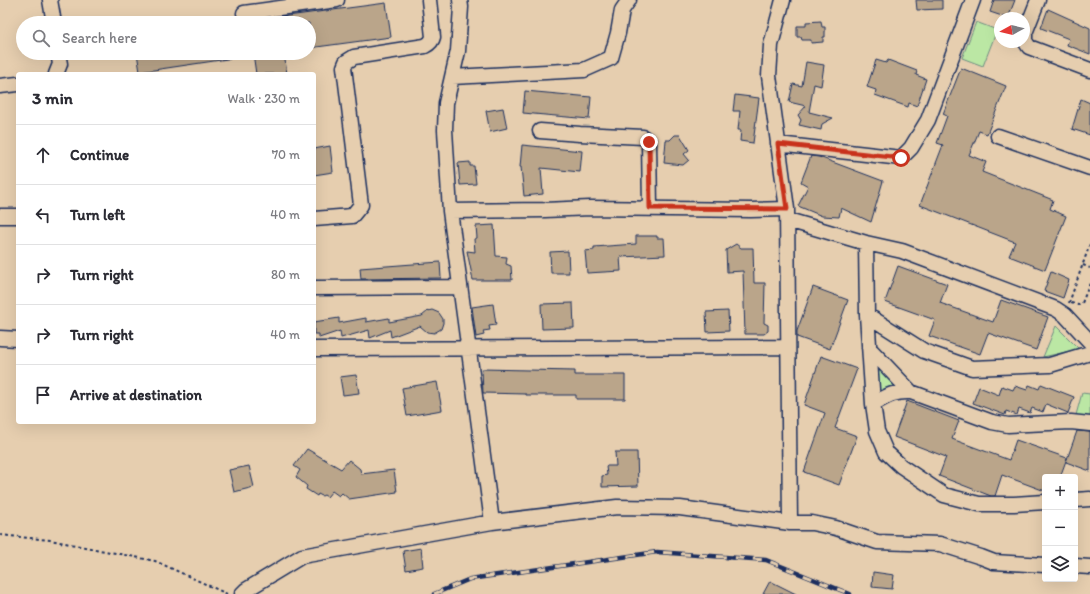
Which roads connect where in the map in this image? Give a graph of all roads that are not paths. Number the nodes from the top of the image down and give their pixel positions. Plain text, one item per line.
1 (50, 0) edge
2 (337, 0) edge
3 (429, 0) edge
4 (460, 0) edge
5 (629, 0) edge
6 (783, 0) edge
7 (973, 0) edge
8 (1038, 0) edge
9 (244, 13) dead end
10 (53, 16) edge
11 (59, 60) edge
12 (1090, 70) edge
13 (57, 72) edge
14 (452, 78) junction
15 (16, 84) edge
16 (0, 86) edge
17 (540, 131) dead end
18 (998, 136) dead end
19 (778, 144) junction
20 (1090, 168) edge
21 (650, 208) junction
22 (450, 211) junction
23 (788, 214) junction
24 (0, 216) edge
25 (16, 216) edge
26 (316, 219) edge
27 (866, 243) junction
28 (460, 287) junction
29 (316, 288) edge
30 (866, 315) junction
31 (0, 338) edge
32 (16, 338) edge
33 (1090, 342) edge
34 (788, 347) junction
35 (316, 348) edge
36 (469, 348) junction
37 (869, 348) junction
38 (1090, 353) edge
39 (911, 392) junction
40 (873, 404) junction
41 (1090, 424) edge
42 (1090, 499) edge
43 (1078, 500) edge
44 (1042, 502) edge
45 (492, 522) junction
46 (790, 523) junction
47 (1042, 565) edge
48 (1078, 566) edge
49 (1090, 567) edge
50 (242, 594) edge

1 - 10 street
2 - 9 street
3 - 26 street
4 - 14 street
5 - 14 street
6 - 19 street
7 - 19 street
8 - 12 street
11 - 13 street
14 - 22 street
15 - 16 street
17 - 21 street
18 - 20 street
19 - 23 street
21 - 22 street
21 - 23 street
22 - 28 street
23 - 27 street
23 - 34 street
24 - 25 street
27 - 30 street
27 - 33 street
28 - 29 street
28 - 36 street
30 - 37 street
30 - 38 street
31 - 32 street
34 - 36 street
34 - 46 street
35 - 36 street
36 - 45 street
37 - 39 street
37 - 40 street
39 - 40 street
39 - 41 street
40 - 44 street
42 - 43 street
45 - 46 street
45 - 50 street
46 - 47 street
48 - 49 street

